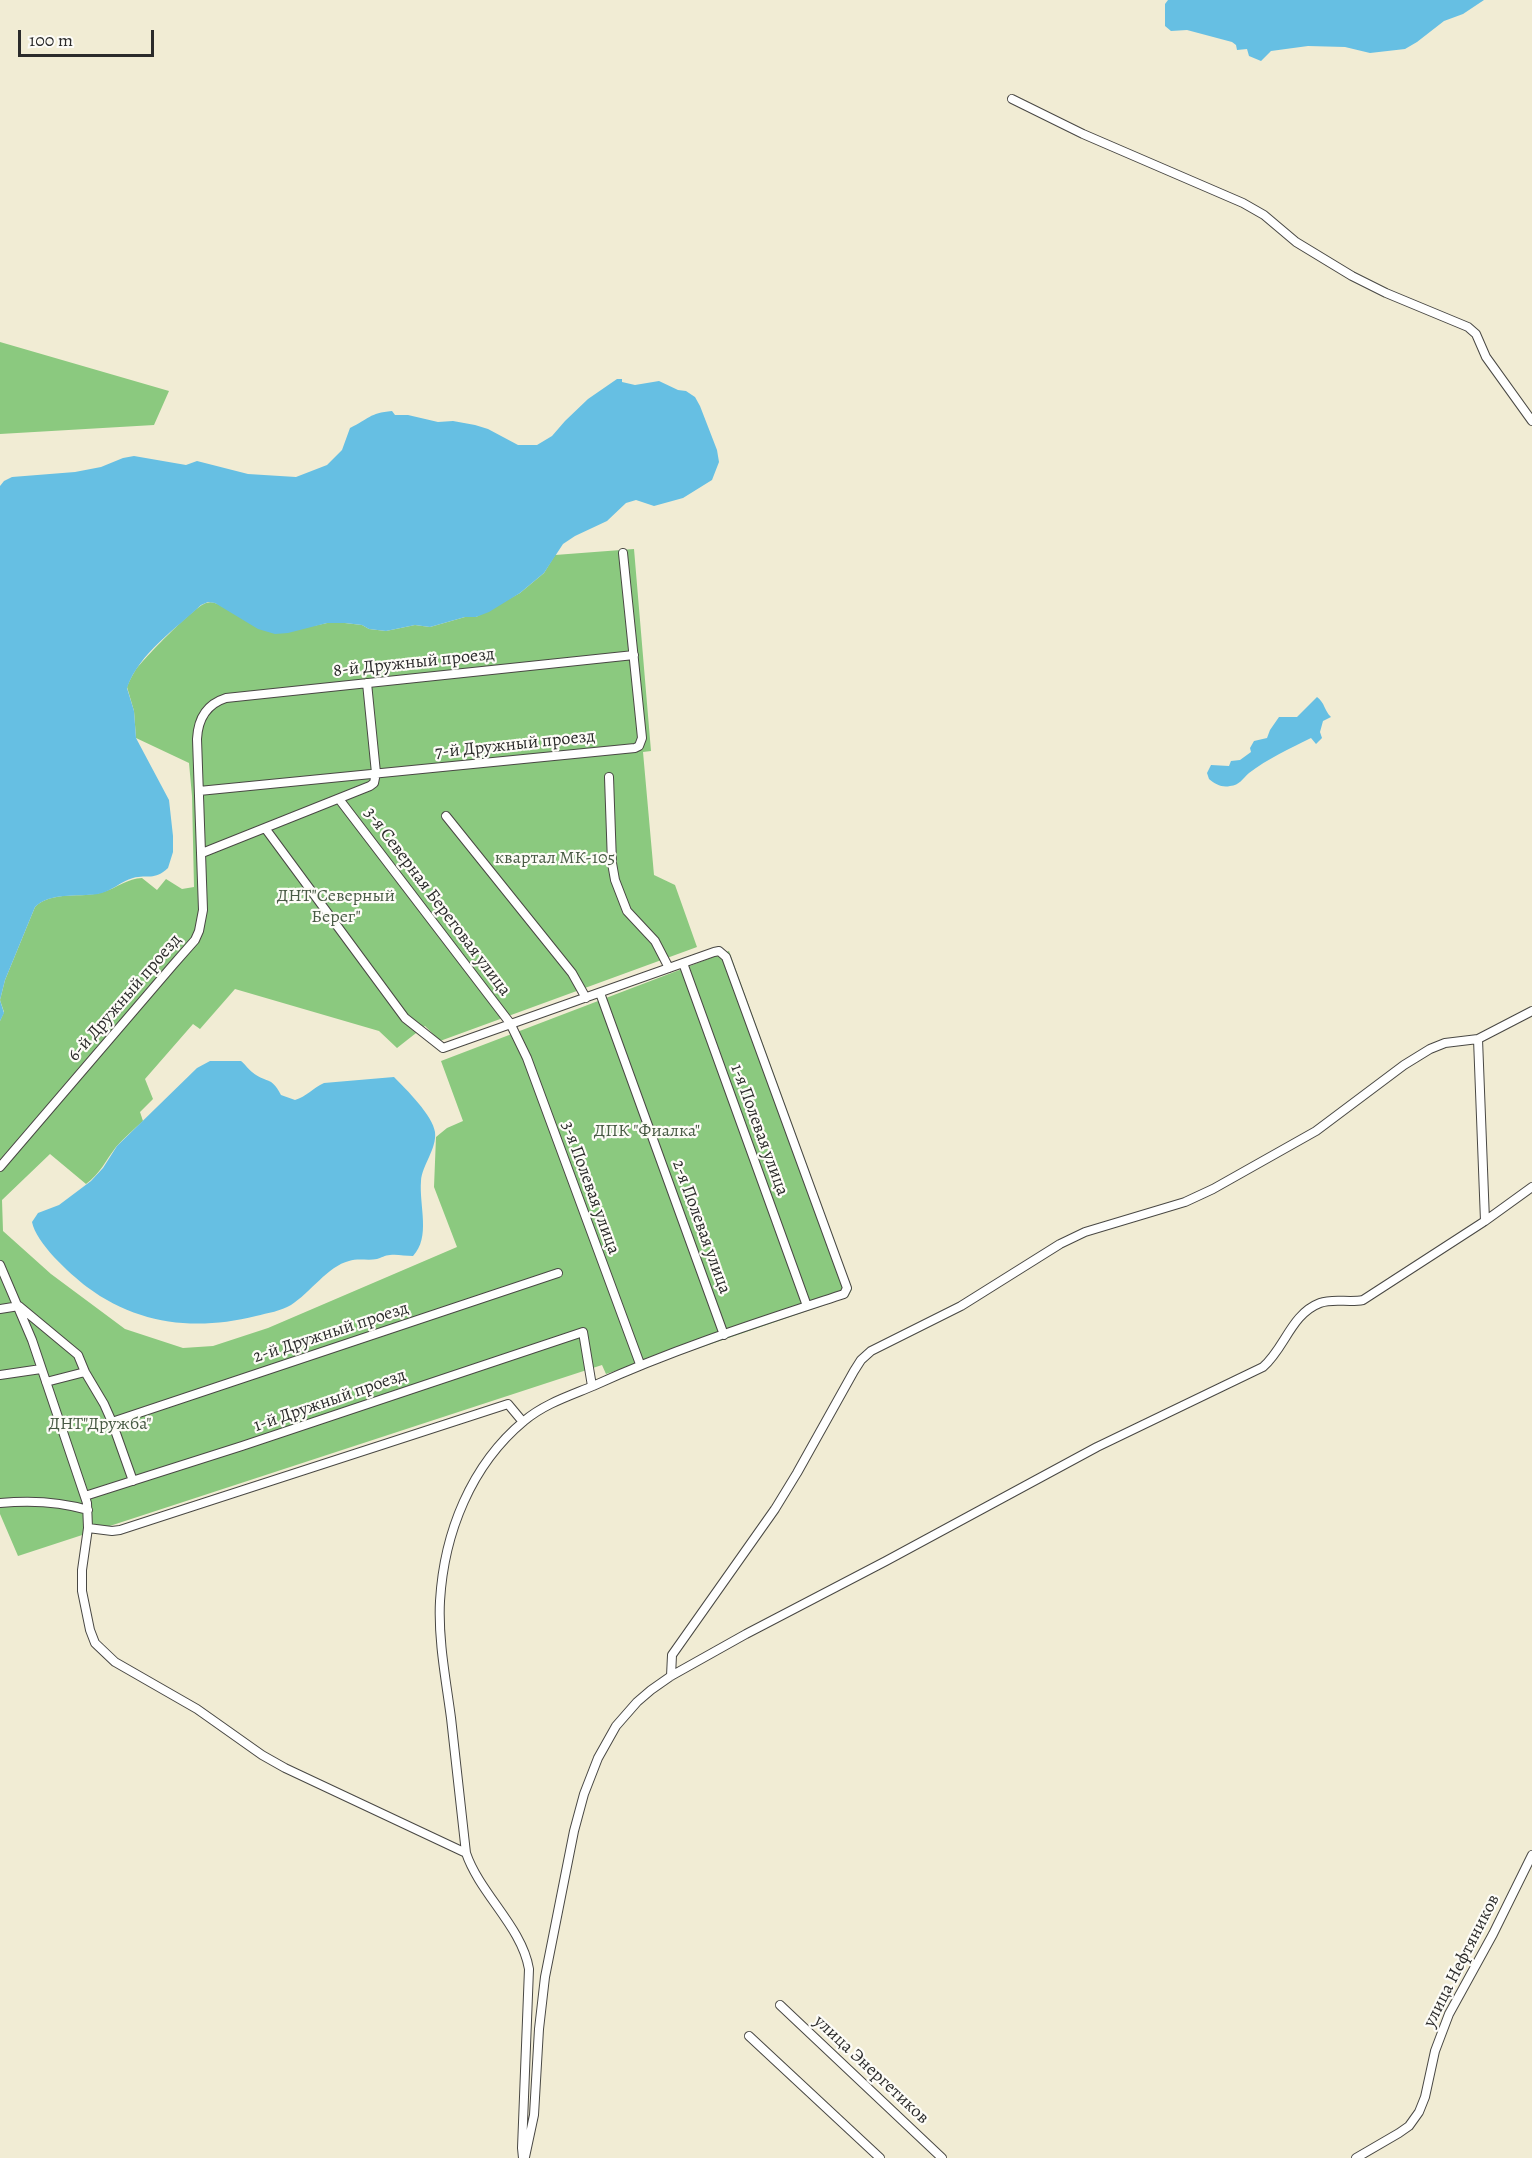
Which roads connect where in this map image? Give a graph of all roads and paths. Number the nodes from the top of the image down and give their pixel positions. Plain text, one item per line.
1 (1012, 99) dead end
2 (1532, 421) edge
3 (623, 553) dead end
4 (634, 656) junction
5 (367, 683) junction
6 (203, 715) joint
7 (376, 773) junction
8 (609, 777) dead end
9 (199, 791) junction
10 (339, 799) junction
11 (446, 816) dead end
12 (265, 828) junction
13 (202, 853) junction
14 (683, 963) junction
15 (669, 968) junction
16 (600, 993) junction
17 (586, 998) junction
18 (1532, 1011) edge
19 (510, 1023) junction
20 (1478, 1039) junction
21 (0, 1167) edge
22 (1532, 1187) edge
23 (1485, 1221) junction
24 (0, 1265) edge
25 (558, 1273) dead end
26 (19, 1306) junction
27 (807, 1306) junction
28 (0, 1309) edge
29 (724, 1335) junction
30 (640, 1364) junction
31 (41, 1369) junction
32 (85, 1372) junction
33 (0, 1375) edge
34 (46, 1382) junction
35 (592, 1386) junction
36 (112, 1422) junction
37 (523, 1422) junction
38 (133, 1481) junction
39 (85, 1496) junction
40 (0, 1503) edge
41 (88, 1510) junction
42 (88, 1528) junction
43 (671, 1676) junction
44 (466, 1853) junction
45 (1532, 1855) edge
46 (780, 2005) dead end
47 (749, 2036) dead end
48 (524, 2158) edge
49 (880, 2158) edge
50 (942, 2158) edge
51 (1356, 2158) edge

1 - 2 street
3 - 4 street, 7-й Дружный проезд
4 - 5 street, 8-й Дружный проезд
4 - 7 street, 7-й Дружный проезд
5 - 6 street, 8-й Дружный проезд
5 - 7 street
6 - 9 street, 6-й Дружный проезд
7 - 9 street, 7-й Дружный проезд
7 - 10 street
8 - 15 street
9 - 13 street, 6-й Дружный проезд
10 - 12 street
10 - 19 street, 3-я Северная Береговая улица
11 - 17 street
12 - 13 street
12 - 19 street
13 - 21 street, 6-й Дружный проезд
14 - 15 street
14 - 27 street, 1-я Полевая улица
14 - 27 street
15 - 16 street
16 - 17 street
16 - 29 street, 2-я Полевая улица
17 - 19 street
18 - 20 street
19 - 30 street, 3-я Полевая улица
20 - 23 street
20 - 43 street
22 - 23 street
23 - 43 street
24 - 26 street
25 - 36 street, 2-й Дружный проезд
26 - 28 street
26 - 31 street
26 - 32 street
27 - 29 street
29 - 30 street
30 - 35 street
31 - 33 street
31 - 34 street
32 - 34 street
32 - 36 street
34 - 39 street
35 - 37 street
35 - 38 street, 1-й Дружный проезд
36 - 38 street
37 - 42 street
37 - 44 street
38 - 39 street, 1-й Дружный проезд
39 - 41 street
40 - 41 street
41 - 42 street
42 - 44 street
43 - 48 street
44 - 48 street
45 - 51 street, улица Нефтяников
46 - 50 street, улица Энергетиков
47 - 49 street

